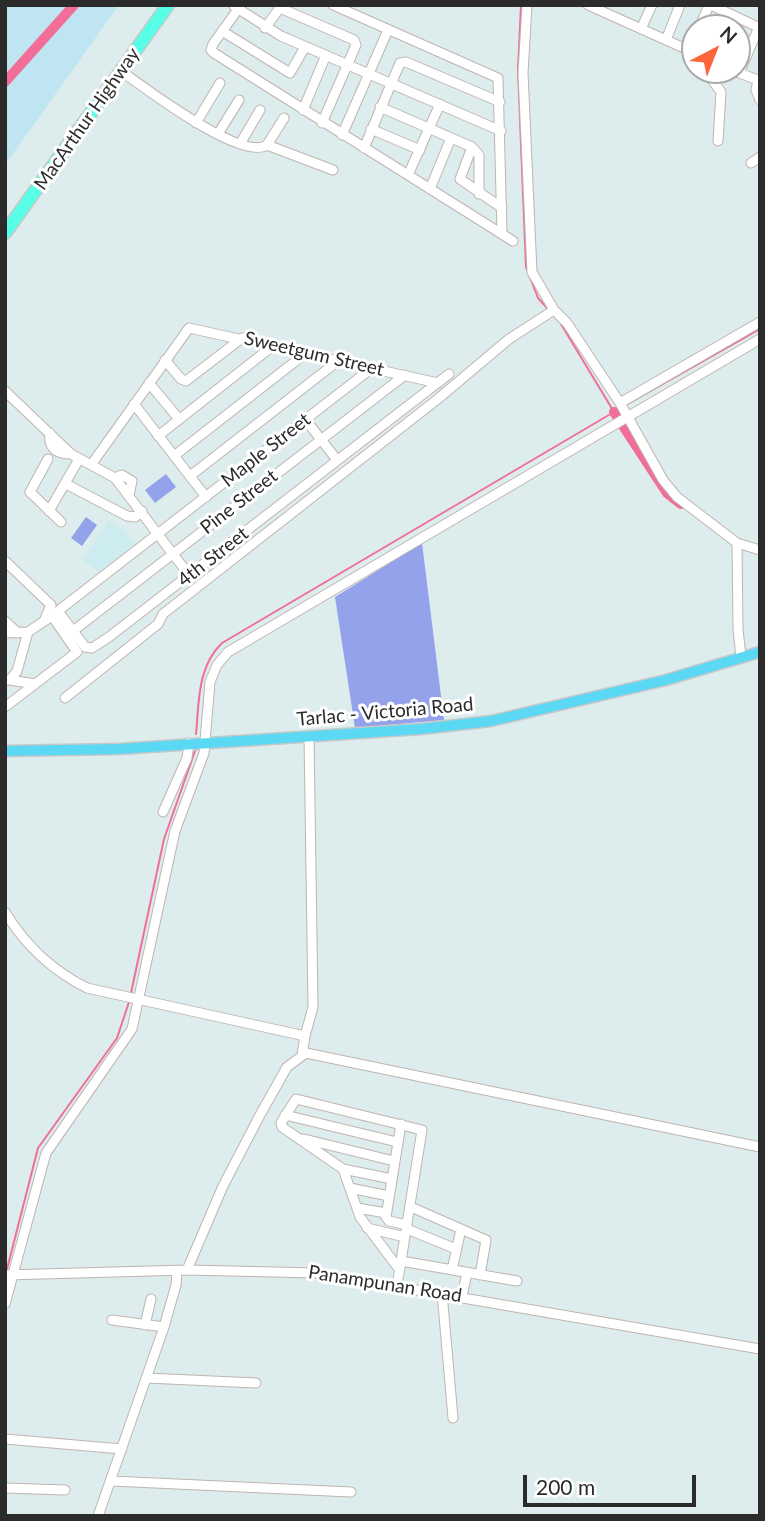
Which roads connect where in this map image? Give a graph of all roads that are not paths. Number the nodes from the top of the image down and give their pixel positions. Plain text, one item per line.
1 (168, 5) edge
2 (333, 5) edge
3 (527, 5) edge
4 (588, 5) edge
5 (619, 5) edge
6 (652, 5) edge
7 (680, 5) edge
8 (710, 5) edge
9 (237, 7) edge
10 (281, 7) edge
11 (731, 14) edge
12 (614, 17) junction
13 (265, 28) junction
14 (642, 29) junction
15 (388, 30) junction
16 (222, 31) junction
17 (666, 40) junction
18 (305, 47) junction
19 (681, 47) edge
20 (327, 55) junction
21 (348, 64) junction
22 (121, 71) junction
23 (369, 73) junction
24 (759, 81) edge
25 (391, 82) junction
26 (220, 83) dead end
27 (715, 84) edge
28 (239, 100) dead end
29 (760, 100) edge
30 (500, 102) junction
31 (440, 104) junction
32 (380, 107) junction
33 (260, 110) dead end
34 (303, 110) junction
35 (284, 118) dead end
36 (196, 123) junction
37 (323, 123) junction
38 (430, 128) junction
39 (371, 129) junction
40 (501, 131) junction
41 (218, 134) junction
42 (342, 135) junction
43 (451, 138) junction
44 (718, 141) dead end
45 (240, 144) junction
46 (267, 145) junction
47 (472, 147) junction
48 (363, 148) junction
49 (421, 150) junction
50 (760, 156) edge
51 (751, 163) dead end
52 (333, 170) dead end
53 (408, 175) junction
54 (430, 189) junction
55 (480, 194) junction
56 (502, 208) junction
57 (5, 233) edge
58 (502, 234) junction
59 (513, 242) dead end
60 (554, 310) junction
61 (760, 322) edge
62 (242, 338) junction
63 (760, 339) edge
64 (274, 345) junction
65 (306, 353) junction
66 (166, 360) junction
67 (338, 361) junction
68 (372, 368) junction
69 (449, 374) dead end
70 (405, 375) junction
71 (149, 383) junction
72 (438, 383) junction
73 (7, 395) edge
74 (134, 404) junction
75 (624, 409) junction
76 (179, 419) junction
77 (305, 419) junction
78 (50, 433) junction
79 (158, 436) junction
80 (321, 439) junction
81 (75, 456) junction
82 (174, 456) junction
83 (48, 458) dead end
84 (337, 460) junction
85 (91, 465) junction
86 (190, 477) junction
87 (66, 484) junction
88 (206, 497) junction
89 (49, 511) junction
90 (142, 511) junction
91 (61, 522) dead end
92 (159, 533) junction
93 (737, 543) junction
94 (760, 551) edge
95 (174, 553) junction
96 (5, 561) edge
97 (189, 575) junction
98 (51, 613) junction
99 (5, 621) edge
100 (73, 631) junction
101 (28, 632) junction
102 (5, 633) edge
103 (18, 633) junction
104 (760, 652) edge
105 (741, 657) junction
106 (8, 680) edge
107 (35, 684) junction
108 (65, 698) dead end
109 (5, 707) edge
110 (309, 736) junction
111 (190, 743) junction
112 (205, 743) junction
113 (6, 752) edge
114 (163, 812) dead end
115 (5, 912) edge
116 (134, 998) junction
117 (306, 1036) junction
118 (302, 1055) junction
119 (285, 1115) junction
120 (401, 1124) junction
121 (297, 1138) junction
122 (397, 1142) junction
123 (760, 1147) edge
124 (394, 1161) junction
125 (342, 1169) junction
126 (392, 1179) junction
127 (350, 1188) junction
128 (389, 1196) junction
129 (411, 1207) junction
130 (356, 1208) junction
131 (386, 1213) junction
132 (368, 1228) junction
133 (461, 1229) junction
134 (406, 1231) junction
135 (456, 1249) junction
136 (400, 1265) junction
137 (182, 1270) junction
138 (452, 1270) junction
139 (467, 1273) junction
140 (8, 1275) edge
141 (480, 1275) junction
142 (517, 1282) dead end
143 (397, 1286) junction
144 (442, 1293) junction
145 (462, 1296) junction
146 (151, 1299) dead end
147 (5, 1304) edge
148 (112, 1320) dead end
149 (145, 1325) junction
150 (164, 1327) junction
151 (760, 1349) edge
152 (146, 1378) junction
153 (257, 1383) dead end
154 (453, 1418) dead end
155 (5, 1439) edge
156 (122, 1449) junction
157 (111, 1481) junction
158 (5, 1488) edge
159 (65, 1490) dead end
160 (351, 1492) dead end
161 (98, 1516) edge

1 - 22 highway, MacArthur Highway
2 - 15 street
3 - 60 street
4 - 12 street
5 - 12 street
6 - 14 street
7 - 17 street
8 - 11 street
9 - 13 street
9 - 16 street
10 - 13 street
10 - 21 street
12 - 14 street
13 - 18 street
14 - 17 street
15 - 23 street
15 - 30 street
16 - 18 street
16 - 34 street
17 - 19 street
18 - 20 street
20 - 21 street
20 - 34 street
21 - 23 street
21 - 37 street
22 - 36 street
22 - 57 highway, MacArthur Highway
23 - 25 street
23 - 42 street
24 - 29 street
25 - 30 street
25 - 31 street
25 - 32 street
26 - 36 street
27 - 44 street
28 - 41 street
30 - 40 street
31 - 38 street
31 - 40 street
32 - 38 street
32 - 39 street
33 - 45 street
34 - 37 street
35 - 46 street
36 - 41 street
37 - 42 street
38 - 43 street
38 - 49 street
39 - 48 street
39 - 49 street
40 - 56 street
41 - 45 street
42 - 48 street
43 - 47 street
43 - 54 street
45 - 46 street
46 - 52 street
47 - 55 street
47 - 55 street
48 - 53 street
49 - 53 street
50 - 51 street
53 - 54 street
54 - 58 street
55 - 56 street
56 - 58 street
58 - 59 street
60 - 75 street
60 - 108 street
61 - 75 street
62 - 64 street, Sweetgum Street
62 - 66 street, Sweetgum Street
62 - 66 street
63 - 75 street
64 - 65 street, Sweetgum Street
64 - 76 street
65 - 67 street, Sweetgum Street
65 - 82 street
66 - 71 street
67 - 68 street, Sweetgum Street
67 - 86 street
68 - 70 street, Sweetgum Street
68 - 77 street, Maple Street
69 - 72 street, 4th Street
70 - 72 street, Sweetgum Street
70 - 80 street, Pine Street
71 - 74 street
71 - 76 street
72 - 84 street, 4th Street
73 - 78 street
74 - 79 street
74 - 85 street
75 - 93 street
75 - 112 street
76 - 79 street
77 - 80 street
77 - 88 street, Maple Street
78 - 81 street
78 - 81 street
79 - 82 street
80 - 84 street
80 - 95 street, Pine Street
81 - 85 street
81 - 87 street
82 - 86 street
83 - 89 street
84 - 97 street, 4th Street
85 - 90 street
86 - 88 street
87 - 89 street
87 - 90 street
88 - 92 street, Maple Street
89 - 91 street
90 - 92 street
92 - 95 street
92 - 98 street, Maple Street
93 - 94 street
93 - 105 street
95 - 97 street
95 - 100 street, Pine Street
96 - 98 street
97 - 100 street, 4th Street
98 - 100 street
98 - 101 street, Maple Street
98 - 107 street
99 - 103 street
101 - 103 street
101 - 106 street
102 - 103 street
104 - 105 main road, Tarlac - Victoria Road
105 - 110 main road, Tarlac - Victoria Road
106 - 107 street
107 - 109 street
110 - 112 main road, Tarlac - Victoria Road
110 - 117 street
111 - 112 main road, Tarlac - Victoria Road
111 - 113 main road, Tarlac - Victoria Road
111 - 114 street
112 - 116 street
115 - 116 street
116 - 117 street
116 - 140 street
117 - 118 street
118 - 123 street
118 - 137 street
119 - 120 street
119 - 121 street
119 - 122 street
120 - 122 street
120 - 129 street
121 - 124 street
121 - 125 street
122 - 124 street
124 - 126 street
125 - 126 street
125 - 127 street
126 - 128 street
127 - 128 street
127 - 130 street
128 - 131 street
129 - 133 street
129 - 134 street
130 - 131 street
130 - 132 street
131 - 134 street
132 - 134 street
132 - 136 street
133 - 135 street
133 - 141 street
134 - 135 street
134 - 136 street
135 - 138 street
136 - 138 street
136 - 143 street
137 - 140 street, Panampunan Road
137 - 143 street, Panampunan Road
137 - 150 street
138 - 139 street
139 - 141 street
139 - 145 street
140 - 147 street
141 - 142 street
143 - 144 street, Panampunan Road
144 - 145 street, Panampunan Road
144 - 154 street
145 - 151 street, Panampunan Road
146 - 149 street
148 - 149 street
149 - 150 street
150 - 152 street
152 - 153 street
152 - 156 street
155 - 156 street
156 - 157 street
157 - 160 street
157 - 161 street
158 - 159 street

